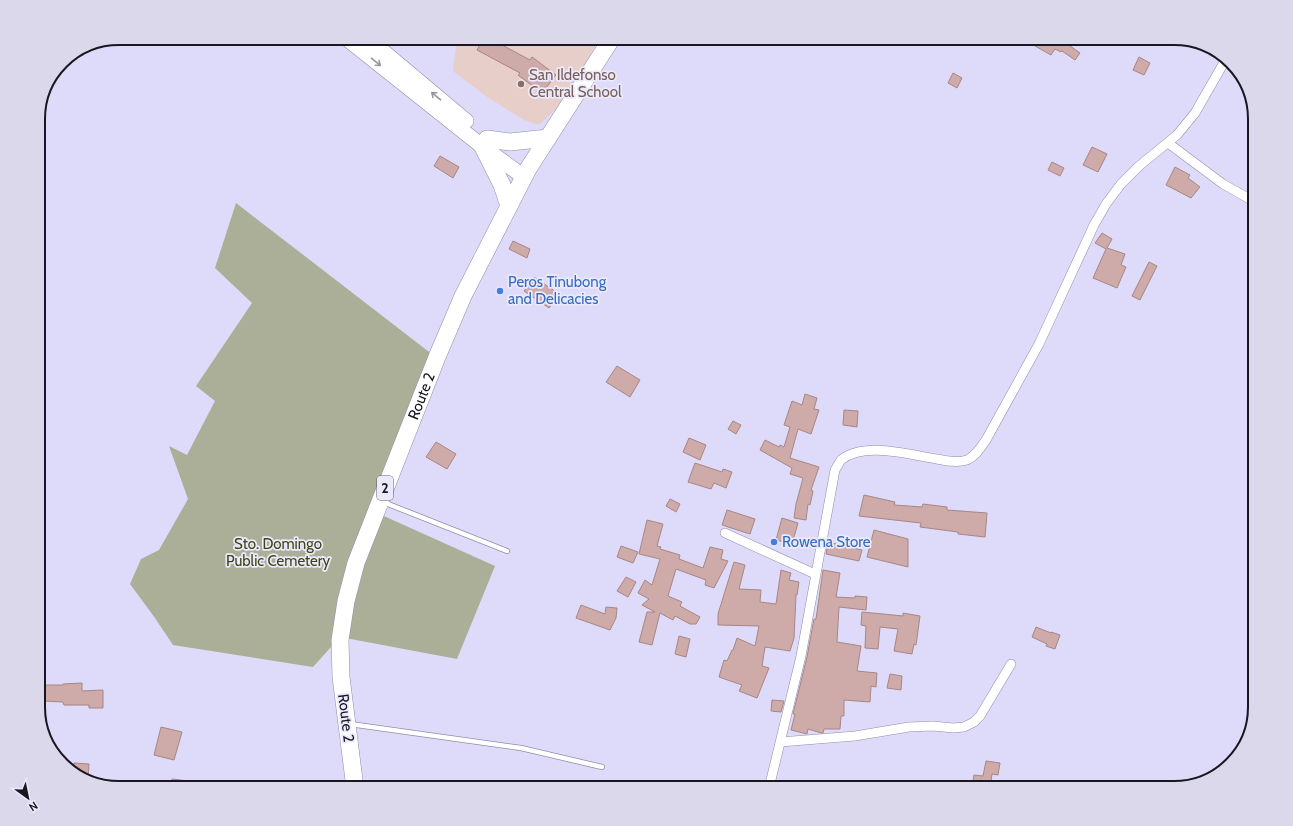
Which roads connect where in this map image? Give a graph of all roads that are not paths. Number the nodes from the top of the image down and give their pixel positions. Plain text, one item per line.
1 (355, 45) edge
2 (375, 45) edge
3 (608, 45) edge
4 (1223, 63) edge
5 (548, 138) junction
6 (485, 143) junction
7 (1168, 143) junction
8 (526, 173) junction
9 (1248, 198) edge
10 (509, 206) junction
11 (380, 501) junction
12 (725, 533) dead end
13 (507, 551) dead end
14 (815, 574) junction
15 (1011, 664) dead end
16 (347, 723) junction
17 (780, 742) junction
18 (602, 767) dead end
19 (354, 781) edge
20 (771, 781) edge

1 -> 6 main road
6 -> 2 main road
3 - 5 highway, Route 2 / 2
4 - 7 street
5 - 6 highway
5 - 8 highway, Route 2 / 2
6 - 8 main road
6 - 10 highway
7 - 9 street
7 - 14 street
8 - 10 highway, Route 2 / 2
10 - 11 highway, Route 2 / 2
11 - 13 lane
11 - 16 highway, Route 2 / 2
12 - 14 street
14 - 17 street
15 - 17 street
16 - 18 lane
16 - 19 highway, Route 2 / 2
17 - 20 street

